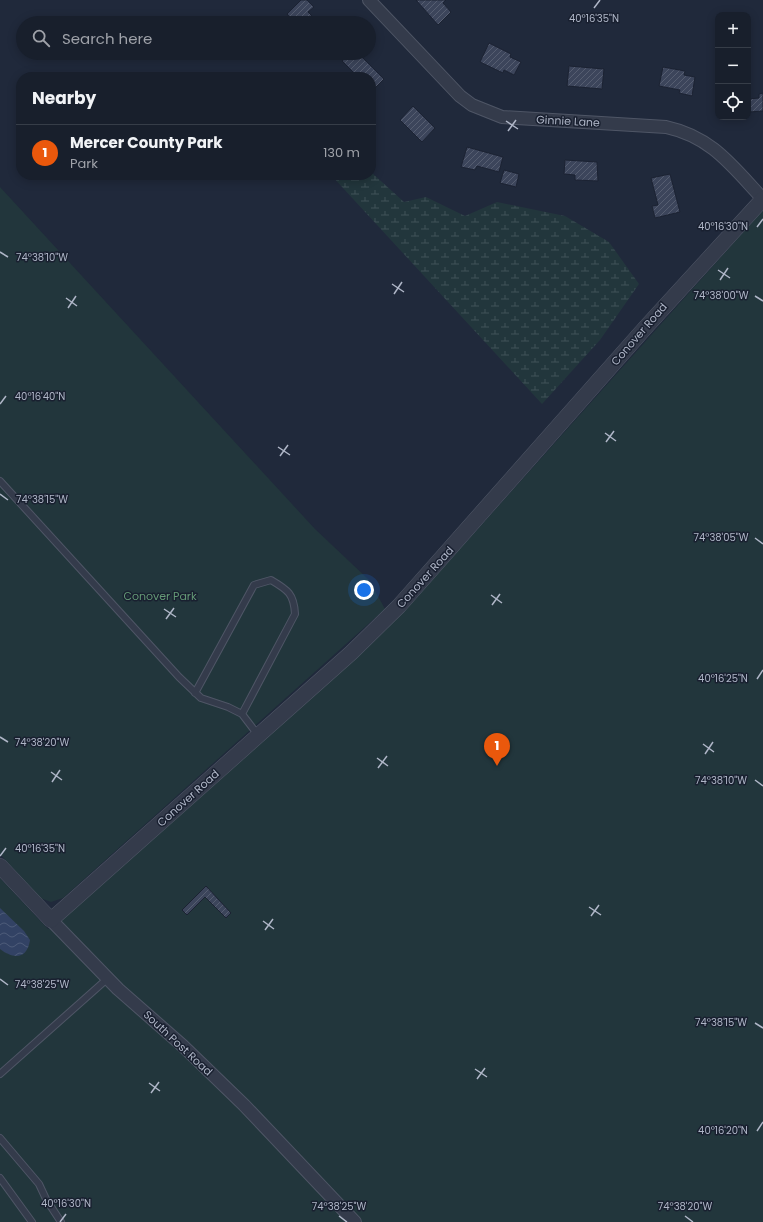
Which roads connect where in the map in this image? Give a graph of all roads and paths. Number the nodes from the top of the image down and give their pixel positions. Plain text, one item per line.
1 (369, 0) edge
2 (763, 199) edge
3 (0, 481) edge
4 (196, 693) junction
5 (242, 714) junction
6 (258, 736) junction
7 (0, 866) edge
8 (51, 920) junction
9 (107, 979) junction
10 (0, 1074) edge
11 (0, 1138) edge
12 (0, 1178) edge
13 (32, 1222) edge
14 (61, 1222) edge
15 (355, 1222) edge

1 - 2 street, Ginnie Lane
2 - 6 street, Conover Road
3 - 4 lane
4 - 5 lane
4 - 5 lane
5 - 6 lane
6 - 8 street, Conover Road
7 - 8 street, South Post Road
8 - 9 street, South Post Road
9 - 10 lane
9 - 15 street, South Post Road
11 - 14 lane
12 - 13 lane

